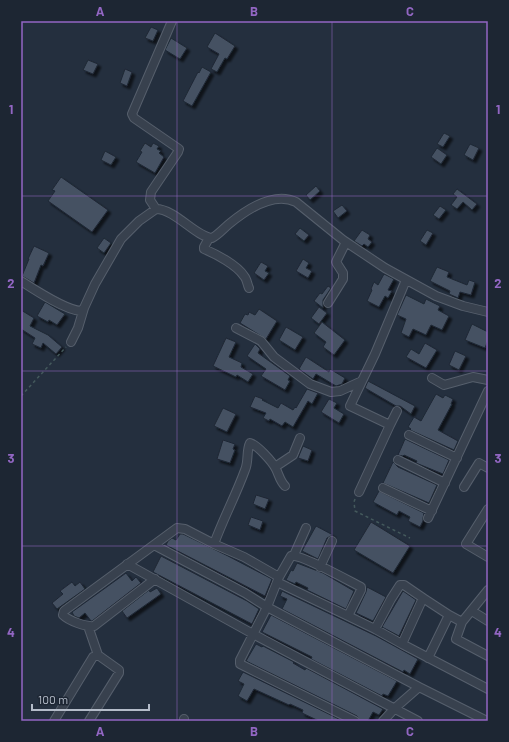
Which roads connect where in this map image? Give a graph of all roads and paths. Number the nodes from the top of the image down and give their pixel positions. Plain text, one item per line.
1 (172, 21) edge
2 (156, 208) junction
3 (209, 238) junction
4 (346, 242) junction
5 (406, 280) junction
6 (21, 281) edge
7 (249, 288) dead end
8 (328, 304) dead end
9 (84, 308) junction
10 (488, 312) edge
11 (236, 328) dead end
12 (71, 342) joint
13 (432, 378) dead end
14 (488, 380) edge
15 (362, 381) junction
16 (488, 392) edge
17 (21, 396) edge
18 (397, 411) dead end
19 (390, 425) junction
20 (409, 435) dead end
21 (300, 438) dead end
22 (457, 458) junction
23 (398, 460) dead end
24 (275, 467) junction
25 (488, 468) edge
26 (445, 483) junction
27 (285, 486) dead end
28 (464, 487) dead end
29 (383, 488) dead end
30 (359, 492) joint
31 (488, 509) edge
32 (306, 528) dead end
33 (410, 538) dead end
34 (332, 541) dead end
35 (214, 544) junction
36 (154, 545) junction
37 (294, 556) junction
38 (488, 557) edge
39 (127, 564) junction
40 (320, 567) junction
41 (278, 579) junction
42 (155, 580) junction
43 (488, 590) edge
44 (423, 598) junction
45 (267, 607) junction
46 (472, 611) junction
47 (449, 615) junction
48 (348, 616) junction
49 (488, 621) edge
50 (462, 622) junction
51 (88, 626) junction
52 (375, 629) junction
53 (253, 634) junction
54 (402, 644) junction
55 (98, 655) junction
56 (488, 656) edge
57 (428, 658) junction
58 (419, 686) junction
59 (488, 689) edge
60 (394, 708) junction
61 (54, 721) edge
62 (89, 721) edge
63 (355, 721) edge
64 (383, 721) edge
65 (418, 721) edge
66 (487, 721) edge

1 - 2 street
2 - 3 street
2 - 9 street
3 - 4 street
3 - 7 street
4 - 5 street
4 - 8 street
5 - 10 street
5 - 15 street
6 - 9 street
9 - 12 street
11 - 15 street
12 - 17 path
13 - 14 street
15 - 19 street
16 - 22 street
18 - 19 street
19 - 30 street
20 - 22 street
21 - 24 street
22 - 26 street
23 - 26 street
24 - 27 street
24 - 35 street
25 - 28 street
26 - 29 street
30 - 33 path
31 - 38 street
32 - 37 street
34 - 40 street
35 - 36 street
35 - 41 street
36 - 39 street
36 - 45 street
37 - 40 street
37 - 41 street
39 - 42 street
39 - 51 street
40 - 48 street
41 - 45 street
41 - 48 street
42 - 51 street
42 - 53 street
43 - 46 street
44 - 47 street
44 - 52 street
44 - 54 street
45 - 53 street
45 - 58 street
46 - 49 street
46 - 50 street
47 - 50 street
47 - 57 street
48 - 52 street
50 - 56 street
51 - 55 street
52 - 54 street
53 - 60 street
53 - 63 street
54 - 57 street
55 - 61 street
55 - 62 street
57 - 59 street
58 - 60 street
58 - 66 street
60 - 64 street
60 - 65 street

